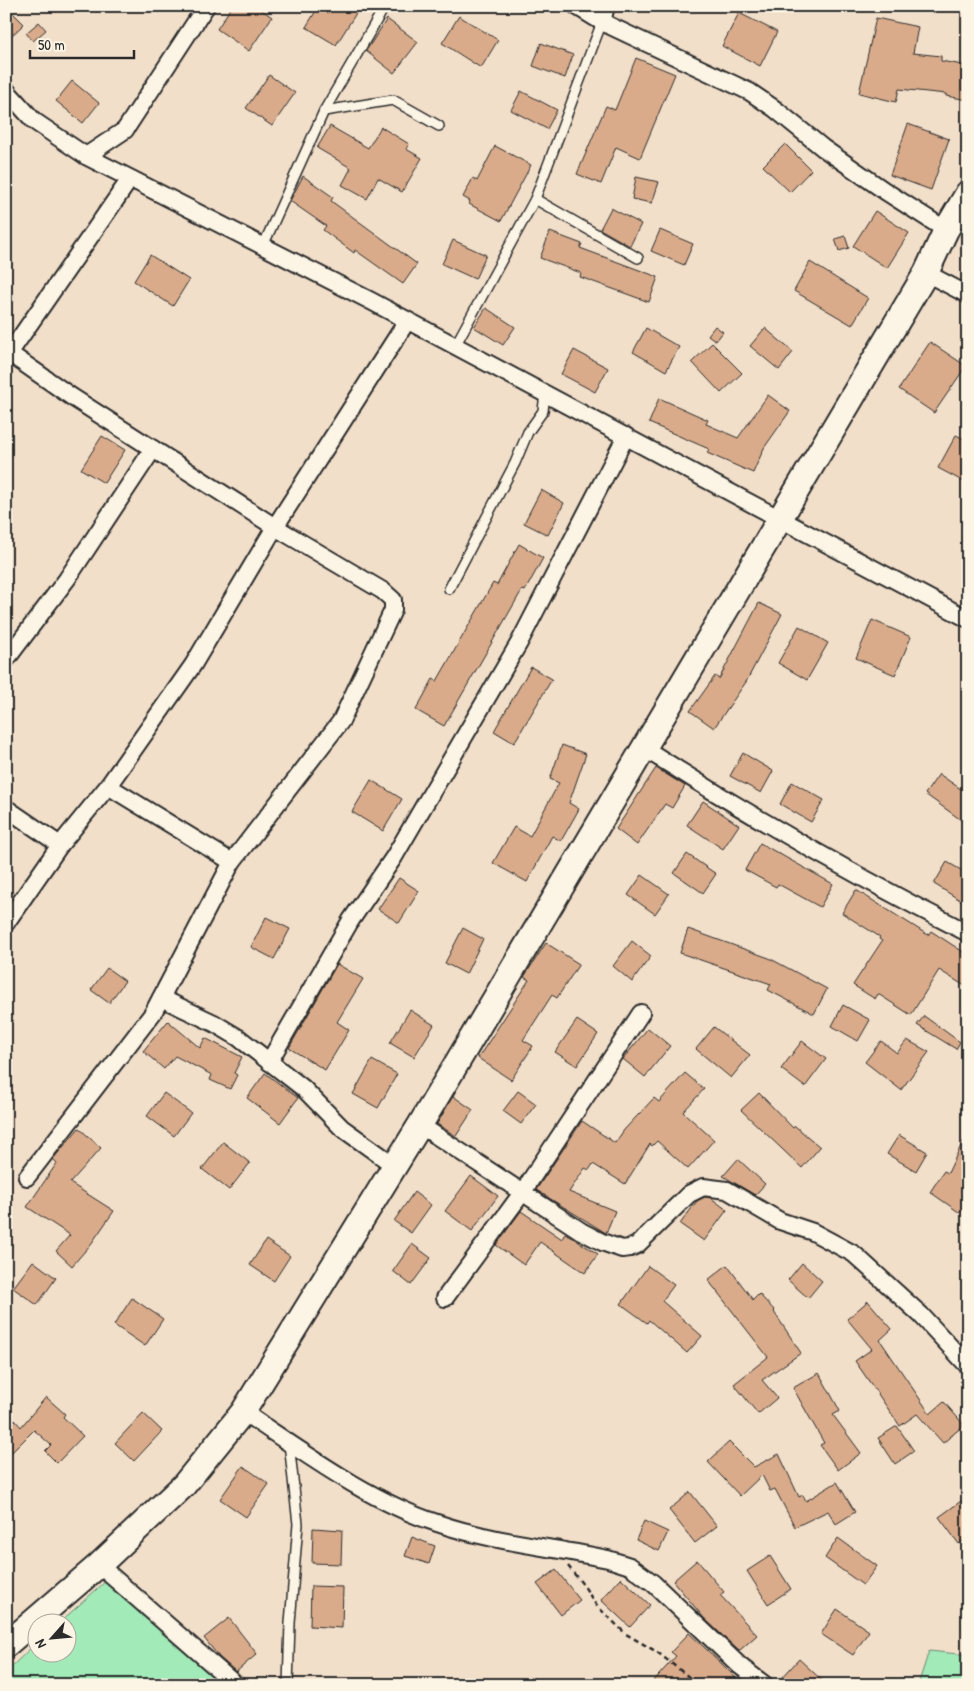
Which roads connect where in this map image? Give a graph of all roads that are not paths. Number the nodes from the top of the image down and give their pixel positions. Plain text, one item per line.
1 (206, 6) edge
2 (385, 6) edge
3 (576, 6) edge
4 (604, 14) edge
5 (6, 90) edge
6 (324, 111) junction
7 (439, 126) dead end
8 (86, 156) junction
9 (130, 178) junction
10 (968, 193) edge
11 (535, 199) junction
12 (946, 230) junction
13 (263, 246) junction
14 (638, 258) dead end
15 (926, 273) junction
16 (968, 295) edge
17 (407, 321) junction
18 (455, 346) junction
19 (7, 354) edge
20 (545, 394) junction
21 (626, 436) junction
22 (153, 449) junction
23 (780, 517) junction
24 (275, 527) junction
25 (449, 589) dead end
26 (968, 619) edge
27 (6, 660) edge
28 (644, 748) junction
29 (108, 786) junction
30 (6, 808) edge
31 (60, 845) junction
32 (232, 862) junction
33 (6, 922) edge
34 (968, 933) edge
35 (161, 998) junction
36 (641, 1013) dead end
37 (269, 1062) junction
38 (420, 1125) junction
39 (395, 1166) junction
40 (27, 1177) dead end
41 (522, 1193) junction
42 (445, 1298) dead end
43 (968, 1366) edge
44 (243, 1412) junction
45 (289, 1442) junction
46 (99, 1565) junction
47 (6, 1645) edge
48 (236, 1685) edge
49 (288, 1685) edge
50 (765, 1685) edge

1 - 8 street
2 - 6 lane
3 - 4 street
4 - 11 lane
4 - 12 street
5 - 8 street
6 - 7 lane
6 - 13 lane
8 - 9 street
9 - 13 street
9 - 19 street
10 - 12 street
11 - 14 lane
11 - 18 lane
12 - 15 street
13 - 17 street
15 - 16 street
15 - 23 street
17 - 18 street
17 - 24 street
18 - 20 street
19 - 22 street
20 - 21 street
20 - 25 lane
21 - 23 street
21 - 37 street
22 - 24 street
22 - 27 street
23 - 26 street
23 - 28 street
24 - 29 street
24 - 32 street
28 - 34 street
28 - 38 street
29 - 31 street
29 - 32 street
30 - 31 street
31 - 33 street
32 - 35 street
35 - 37 street
35 - 40 street
36 - 41 street
37 - 39 street
38 - 39 street
38 - 41 street
39 - 44 street
41 - 42 street
41 - 43 street
44 - 45 street
44 - 46 street
45 - 49 lane
45 - 50 street
46 - 47 street
46 - 48 street

